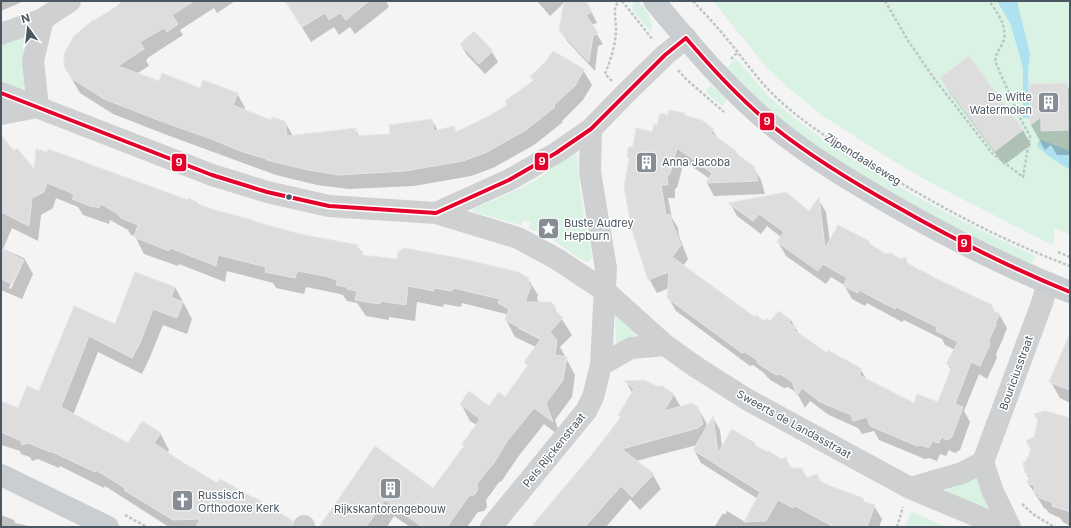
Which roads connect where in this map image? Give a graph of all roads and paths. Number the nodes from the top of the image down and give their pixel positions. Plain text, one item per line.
1 (70, 1) edge
2 (619, 1) edge
3 (629, 1) edge
4 (654, 1) edge
5 (693, 1) edge
6 (885, 1) edge
7 (989, 1) edge
8 (625, 4) dead end
9 (43, 19) junction
10 (1, 34) edge
11 (686, 38) junction
12 (1, 93) edge
13 (626, 94) junction
14 (38, 107) junction
15 (1, 114) edge
16 (591, 130) junction
17 (436, 213) junction
18 (1058, 252) dead end
19 (1070, 257) edge
20 (1070, 266) edge
21 (1048, 284) junction
22 (605, 292) junction
23 (1070, 292) edge
24 (665, 345) junction
25 (602, 365) junction
26 (984, 462) junction
27 (1, 475) edge
28 (910, 488) junction
29 (1021, 504) dead end
30 (103, 526) edge
31 (491, 527) edge
32 (1003, 527) edge
33 (1010, 527) edge
34 (1054, 527) edge

1 - 9 street
2 - 13 path
3 - 8 path
4 - 11 main road
5 - 20 path, Zijpendaalseweg
6 - 7 path
9 - 10 street
9 - 14 street
11 - 13 street
11 - 21 main road
12 - 14 street
13 - 16 street
14 - 15 street
14 - 17 street
16 - 17 street
16 - 22 street, Pels Rijckenstraat
17 - 22 street, Sweerts de Landasstraat
18 - 19 path
21 - 23 main road
21 - 26 street, Bouriciusstraat
22 - 24 street, Sweerts de Landasstraat
22 - 25 street, Pels Rijckenstraat
24 - 25 street
24 - 28 street, Sweerts de Landasstraat
25 - 31 street, Pels Rijckenstraat
26 - 28 street
26 - 33 street
27 - 30 main road
28 - 32 street, Sweerts de Landasstraat
29 - 34 path

